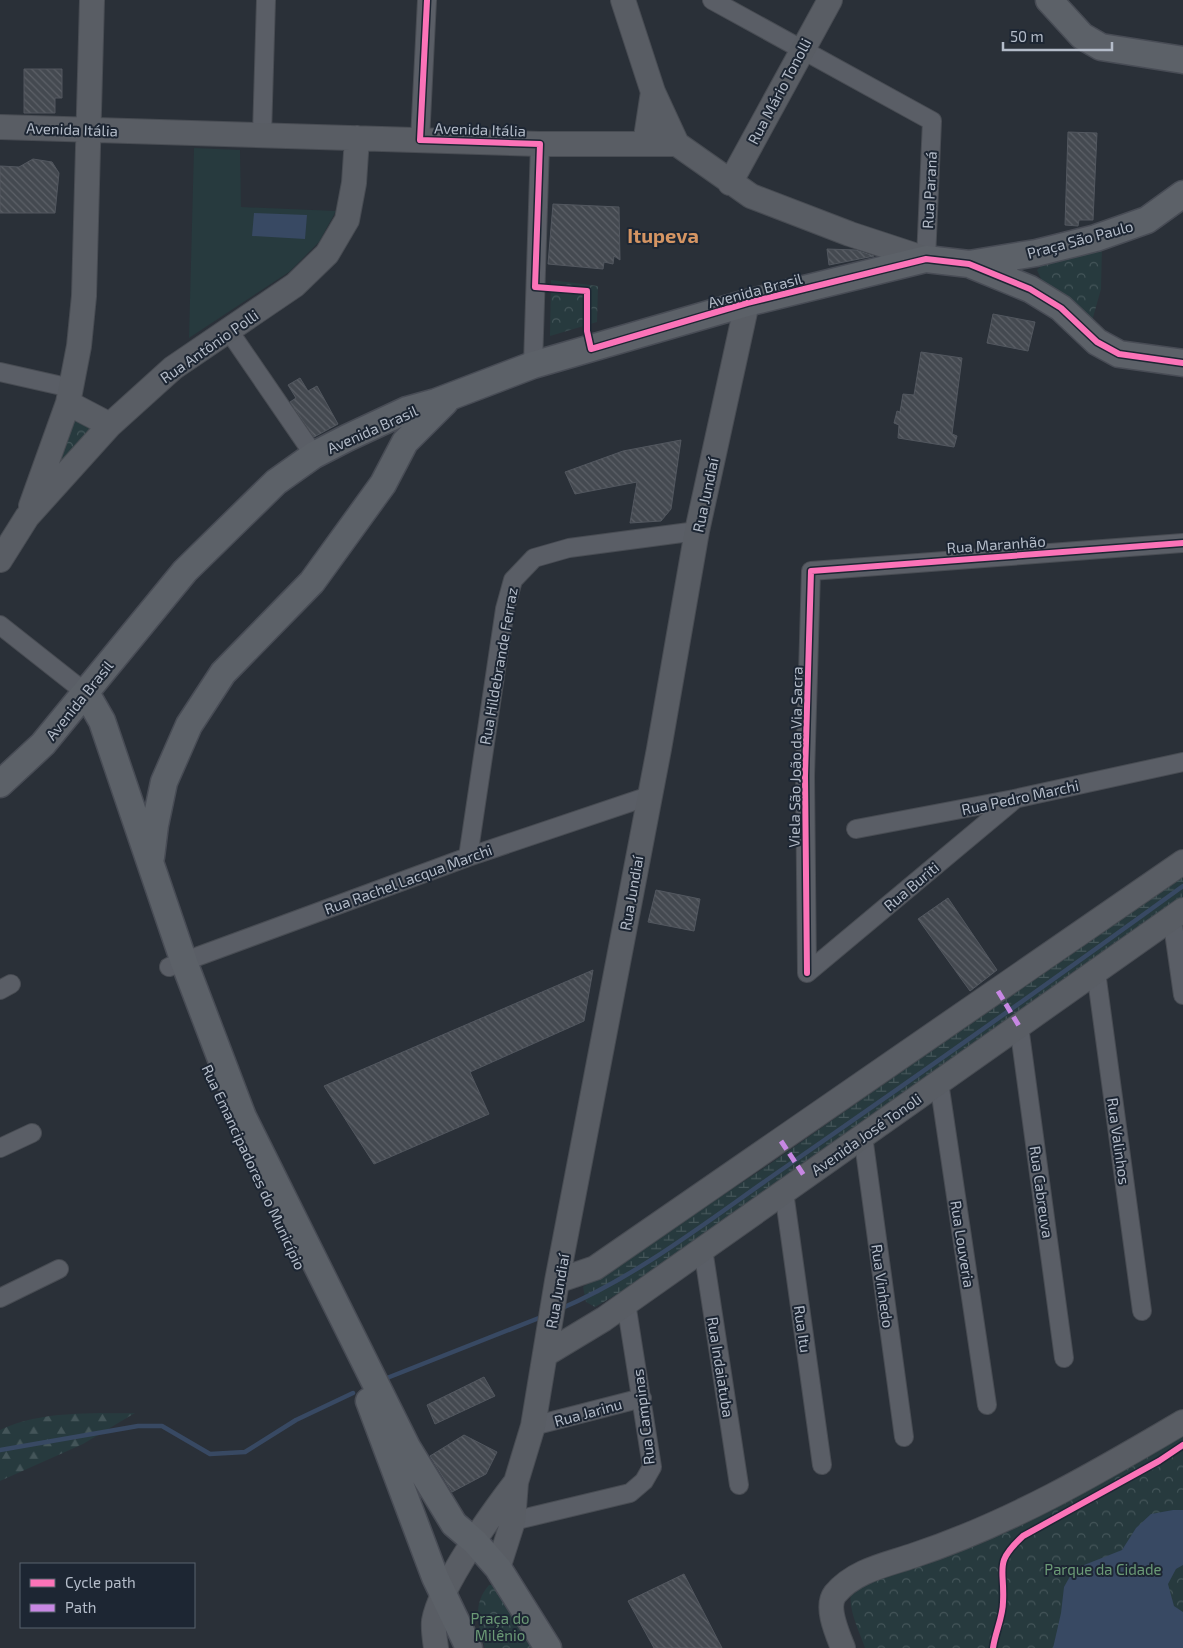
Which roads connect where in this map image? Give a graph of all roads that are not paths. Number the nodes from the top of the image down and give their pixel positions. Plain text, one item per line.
1 (92, 0) edge
2 (266, 0) edge
3 (427, 0) edge
4 (623, 0) edge
5 (712, 0) edge
6 (830, 0) edge
7 (1049, 0) edge
8 (802, 48) junction
9 (1183, 60) edge
10 (653, 92) junction
11 (0, 127) edge
12 (88, 129) junction
13 (262, 135) junction
14 (357, 138) junction
15 (420, 140) junction
16 (540, 144) junction
17 (645, 144) junction
18 (677, 144) junction
19 (730, 183) junction
20 (1183, 194) edge
21 (1036, 253) junction
22 (926, 259) junction
23 (970, 264) junction
24 (1030, 289) junction
25 (747, 304) junction
26 (229, 330) junction
27 (1183, 364) edge
28 (533, 366) junction
29 (0, 372) edge
30 (70, 395) junction
31 (452, 396) junction
32 (110, 425) junction
33 (367, 429) junction
34 (405, 442) junction
35 (314, 455) junction
36 (27, 517) junction
37 (697, 531) junction
38 (1183, 543) edge
39 (0, 560) edge
40 (811, 571) joint
41 (0, 625) edge
42 (81, 698) junction
43 (1183, 762) edge
44 (0, 784) edge
45 (649, 796) junction
46 (1014, 799) junction
47 (856, 829) dead end
48 (468, 857) junction
49 (1183, 862) edge
50 (150, 865) junction
51 (1178, 914) edge
52 (176, 964) junction
53 (1096, 972) junction
54 (807, 973) joint
55 (1183, 994) edge
56 (1019, 1026) junction
57 (939, 1082) junction
58 (32, 1133) dead end
59 (863, 1136) junction
60 (0, 1148) edge
61 (784, 1192) junction
62 (703, 1249) junction
63 (59, 1269) dead end
64 (0, 1298) edge
65 (558, 1299) junction
66 (626, 1303) junction
67 (1142, 1311) dead end
68 (585, 1330) junction
69 (546, 1354) junction
70 (1064, 1358) dead end
71 (642, 1398) junction
72 (987, 1406) dead end
73 (1183, 1422) edge
74 (533, 1426) junction
75 (380, 1432) junction
76 (904, 1436) dead end
77 (407, 1447) junction
78 (822, 1465) dead end
79 (516, 1482) junction
80 (739, 1485) dead end
81 (513, 1522) junction
82 (454, 1524) junction
83 (421, 1542) junction
84 (475, 1542) junction
85 (498, 1568) junction
86 (443, 1596) junction
87 (436, 1648) edge
88 (469, 1648) edge
89 (548, 1648) edge
90 (843, 1648) edge

1 - 12 main road
2 - 13 street
3 - 15 street
4 - 10 main road
5 - 8 street
6 - 8 main road, Rua Mário Tonolli
7 - 9 main road
8 - 19 main road, Rua Mário Tonolli
8 - 22 street, Rua Paraná
10 - 17 main road
10 - 18 main road
11 - 12 main road, Avenida Itália
12 - 13 main road, Avenida Itália
12 - 30 main road
13 - 14 main road, Avenida Itália
14 - 15 main road, Avenida Itália
14 - 26 main road, Rua Antônio Polli
15 - 16 main road, Avenida Itália
16 - 17 main road, Avenida Itália
16 - 28 street
17 - 18 main road, Avenida Itália
18 - 19 main road
19 - 22 main road
20 - 21 main road, Praça São Paulo
21 - 23 main road, Praça São Paulo
21 - 24 main road
22 - 23 main road, Praça São Paulo
22 - 25 main road, Avenida Brasil
23 - 24 main road, Praça São Paulo
24 - 27 main road, Praça São Paulo
25 - 28 main road, Avenida Brasil
25 - 37 main road, Rua Jundiaí
26 - 32 main road, Rua Antônio Polli
26 - 35 street
28 - 31 main road, Avenida Brasil
29 - 30 street
30 - 32 main road
30 - 36 main road
31 - 33 main road, Avenida Brasil
31 - 34 main road, Rua Emancipadores do Município
32 - 36 main road, Rua Antônio Polli
33 - 34 main road
33 - 35 main road, Avenida Brasil
34 - 50 main road, Rua Emancipadores do Município
35 - 42 main road, Avenida Brasil
36 - 39 main road, Rua Antônio Polli
37 - 45 main road, Rua Jundiaí
37 - 48 street, Rua Hildebrande Ferraz
38 - 40 street, Rua Maranhão
40 - 54 street, Viela São João da Via Sacra
41 - 42 street
42 - 44 main road, Avenida Brasil
42 - 50 main road, Rua Emancipadores do Município
42 - 52 main road, Rua Emancipadores do Município
43 - 46 street, Rua Pedro Marchi
45 - 48 street, Rua Rachel Lacqua Marchi
45 - 65 main road, Rua Jundiaí
46 - 47 street, Rua Pedro Marchi
46 - 54 street, Rua Buriti
48 - 52 street, Rua Rachel Lacqua Marchi
49 - 65 main road
50 - 52 main road, Rua Emancipadores do Município
51 - 53 main road, Avenida José Tonoli
51 - 55 street
52 - 75 main road, Rua Emancipadores do Município
52 - 77 main road, Rua Emancipadores do Município
53 - 56 main road, Avenida José Tonoli
53 - 67 street, Rua Valinhos
56 - 57 main road, Avenida José Tonoli
56 - 70 street, Rua Cabreuva
57 - 59 main road, Avenida José Tonoli
57 - 72 street, Rua Louveria
58 - 60 street
59 - 61 main road, Avenida José Tonoli
59 - 76 street, Rua Vinhedo
61 - 62 main road, Avenida José Tonoli
61 - 78 street, Rua Itu
62 - 66 main road, Avenida José Tonoli
62 - 80 street, Rua Indaiatuba
63 - 64 street
65 - 68 main road
65 - 69 main road, Rua Jundiaí
66 - 68 main road, Avenida José Tonoli
66 - 71 street, Rua Campinas
68 - 69 main road, Avenida José Tonoli
69 - 74 main road, Rua Jundiaí
71 - 74 street, Rua Jarinu
71 - 81 street, Rua Campinas
73 - 90 main road
74 - 79 main road, Rua Jundiaí
75 - 77 main road
75 - 83 main road, Rua Emancipadores do Município
77 - 82 main road, Rua Emancipadores do Município
79 - 81 main road, Rua Jundiaí
79 - 84 main road, Rua Jundiaí
81 - 85 main road, Rua Jundiaí
82 - 83 main road
82 - 84 main road, Rua Emancipadores do Município
83 - 86 main road, Rua Emancipadores do Município
84 - 85 main road, Rua Emancipadores do Município
84 - 86 main road, Rua Jundiaí
85 - 89 main road, Rua Emancipadores do Município
86 - 87 main road, Rua Jundiaí
86 - 88 main road, Rua Emancipadores do Município

